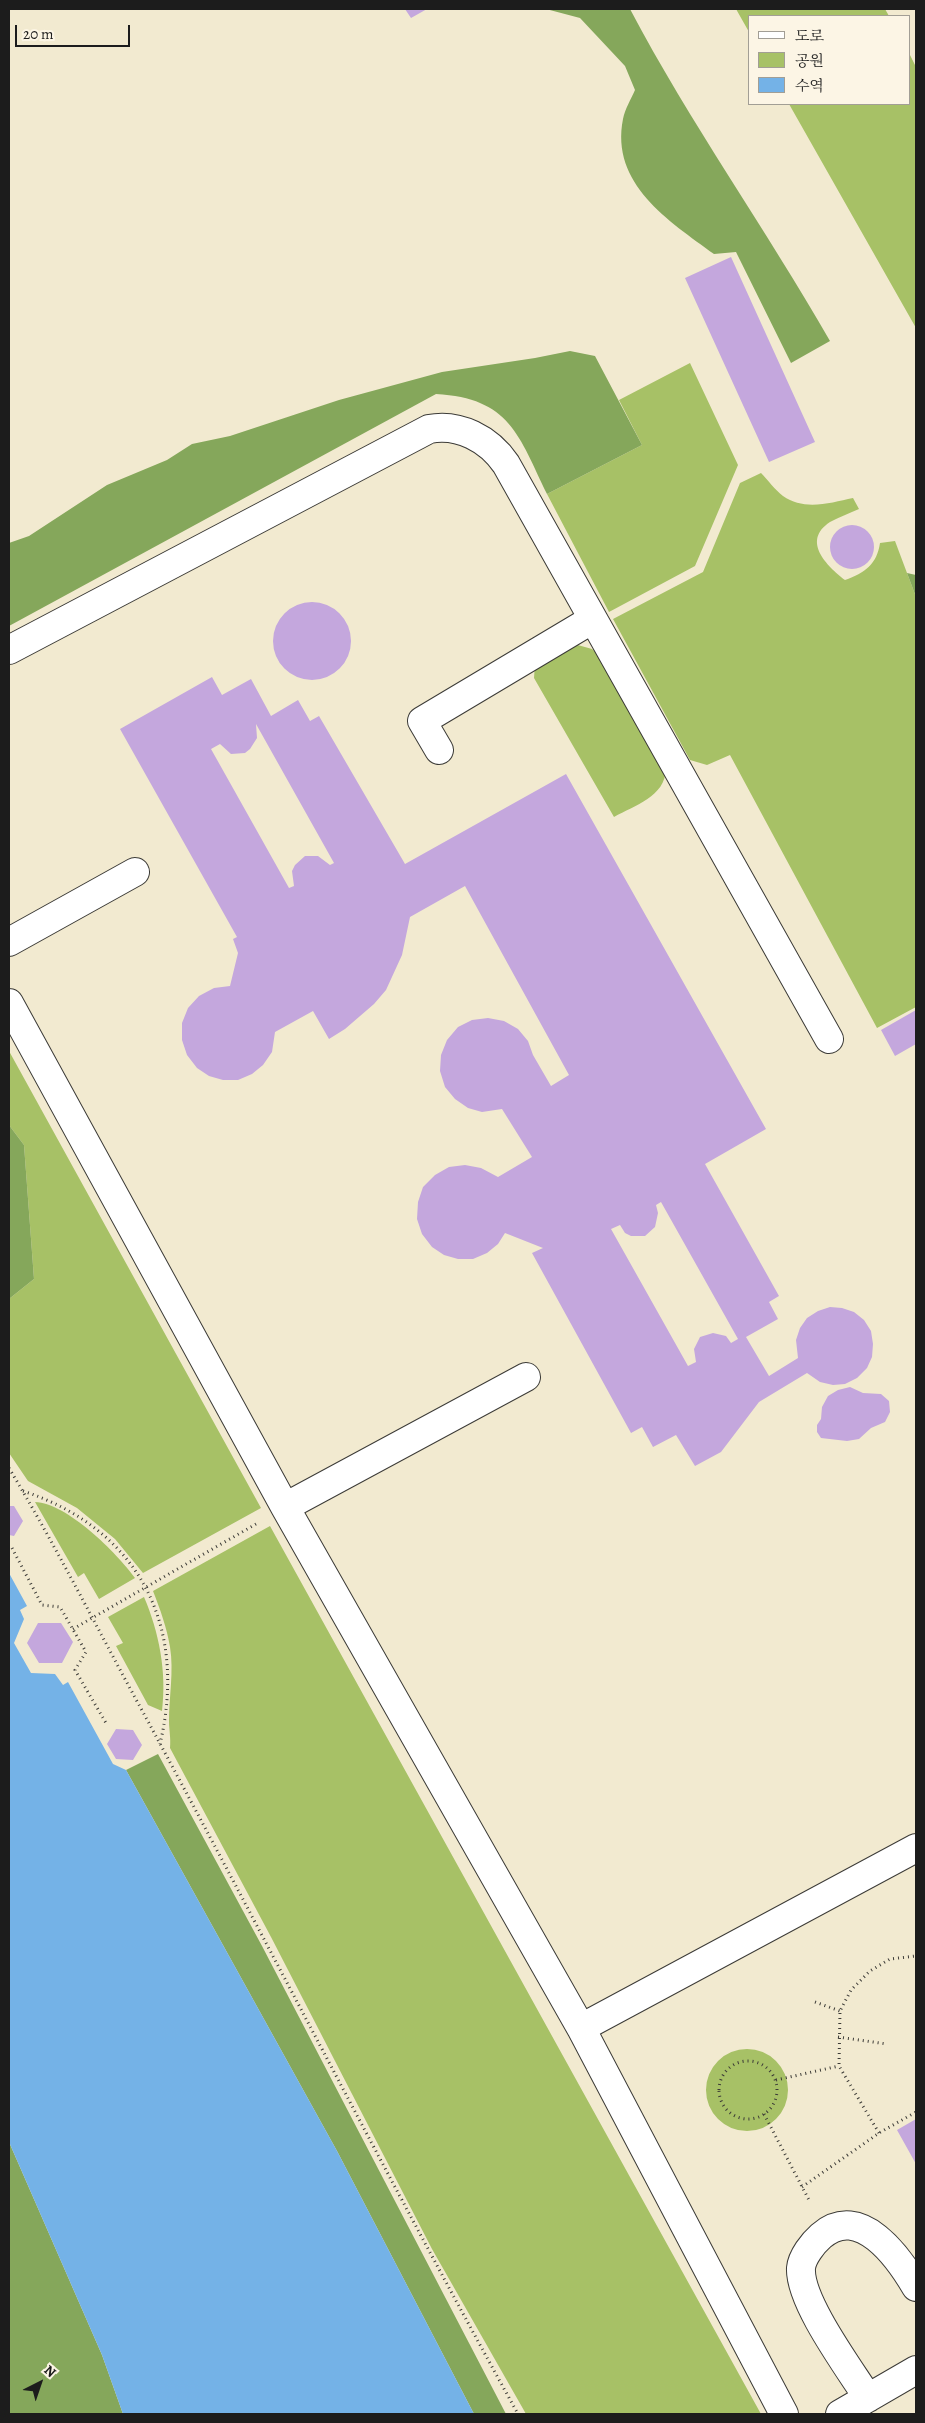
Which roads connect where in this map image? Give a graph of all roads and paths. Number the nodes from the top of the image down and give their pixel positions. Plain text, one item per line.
1 (593, 619) junction
2 (9, 650) edge
3 (439, 750) dead end
4 (135, 872) dead end
5 (9, 942) edge
6 (9, 1003) edge
7 (829, 1039) dead end
8 (526, 1377) dead end
9 (9, 1468) edge
10 (22, 1491) junction
11 (285, 1507) junction
12 (12, 1548) dead end
13 (147, 1586) junction
14 (92, 1618) junction
15 (73, 1629) junction
16 (106, 1723) dead end
17 (160, 1744) junction
18 (916, 1848) edge
19 (916, 1956) edge
20 (815, 2002) dead end
21 (840, 2012) junction
22 (580, 2028) junction
23 (838, 2037) junction
24 (888, 2044) dead end
25 (839, 2066) junction
26 (776, 2080) junction
27 (916, 2112) edge
28 (764, 2114) junction
29 (879, 2133) junction
30 (802, 2187) junction
31 (826, 2231) junction
32 (916, 2287) edge
33 (916, 2370) edge
34 (868, 2398) junction
35 (518, 2414) edge
36 (784, 2414) edge
37 (840, 2414) edge

1 - 2 street
1 - 3 street
1 - 7 street
4 - 5 street
6 - 11 street
8 - 11 street
9 - 10 path
10 - 13 path
10 - 14 path
11 - 13 path
11 - 22 street
12 - 15 path
13 - 14 path
13 - 17 path
14 - 15 path
14 - 17 path
15 - 16 path
17 - 35 path
18 - 22 street
19 - 21 path
20 - 21 path
21 - 23 path
22 - 36 street
23 - 24 path
23 - 25 path
25 - 26 path
25 - 29 path
26 - 28 path
26 - 28 path
27 - 29 path
28 - 30 path
29 - 30 path
30 - 31 path
31 - 32 street
31 - 34 street
33 - 34 street
34 - 37 street

